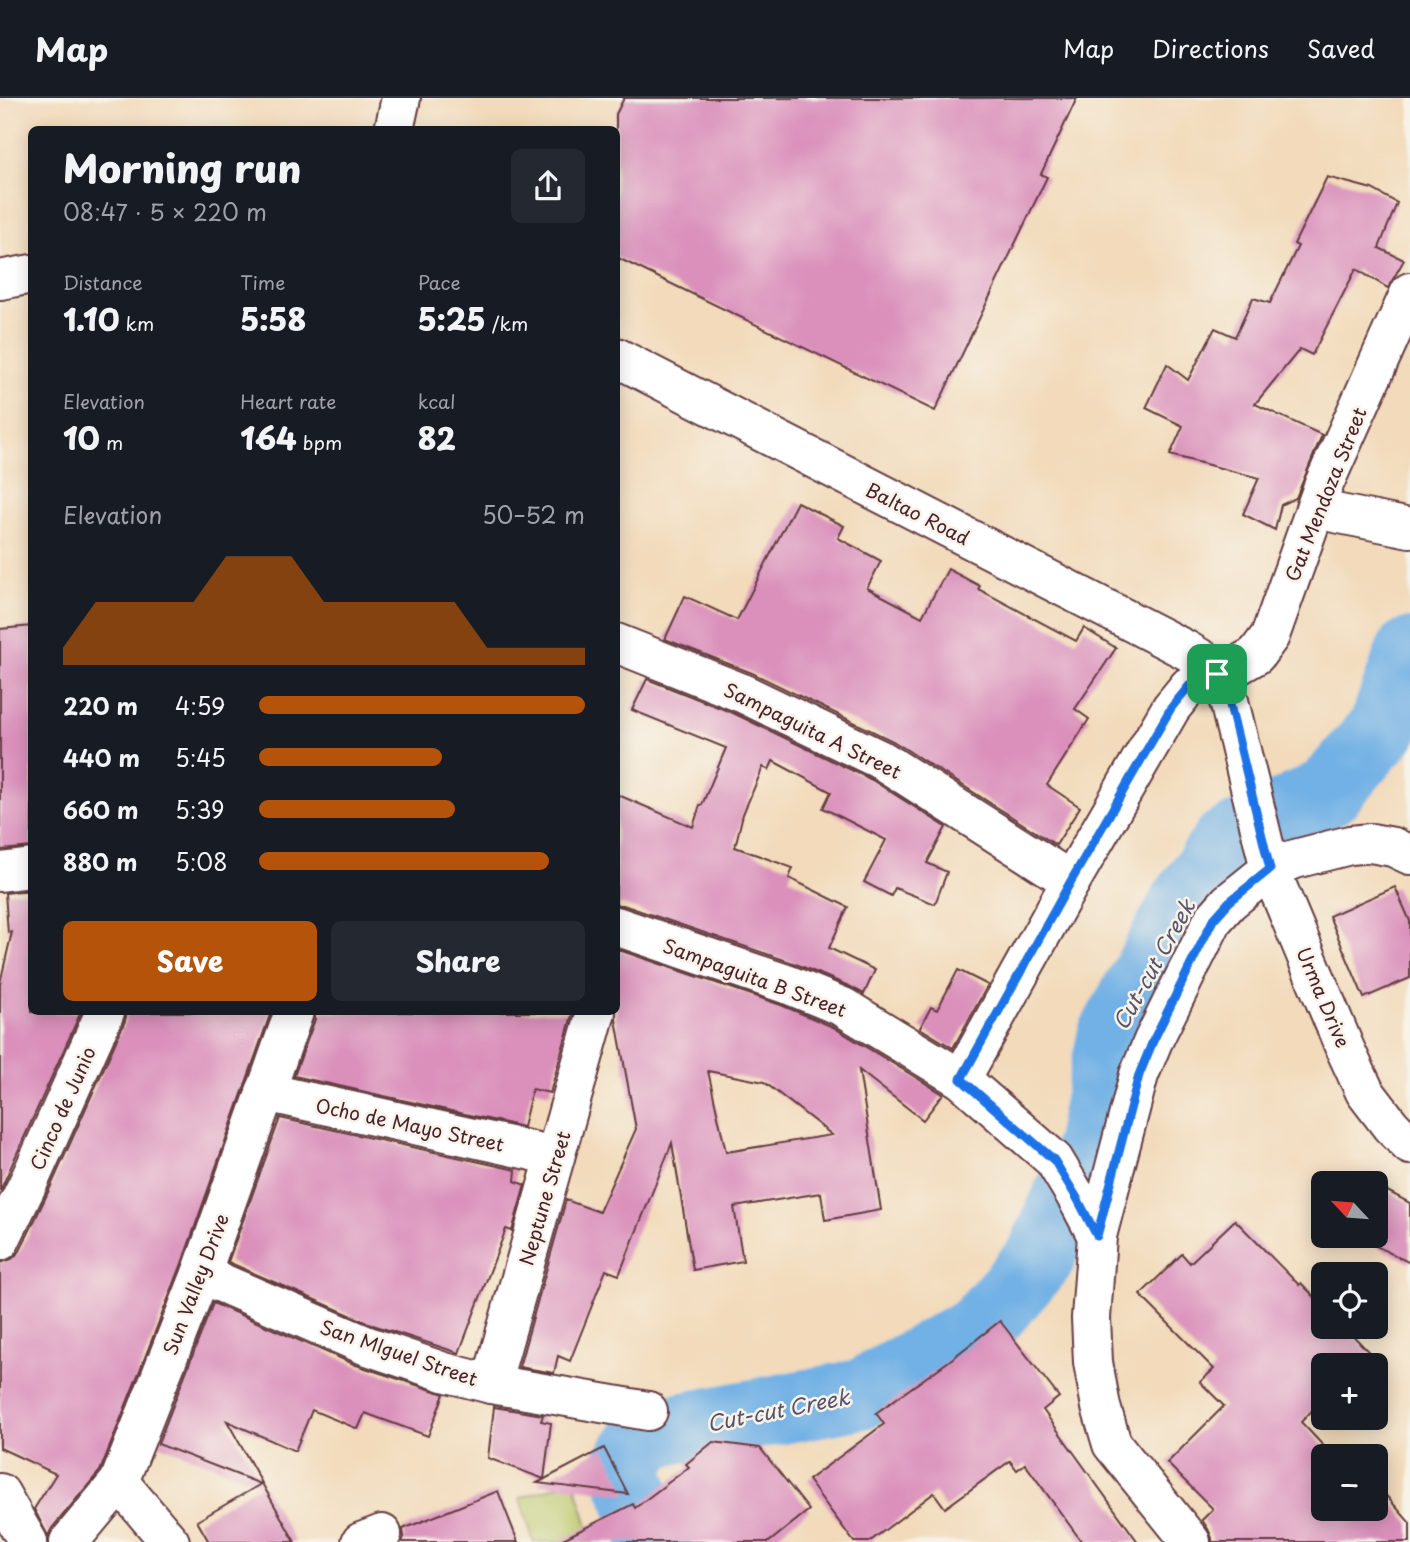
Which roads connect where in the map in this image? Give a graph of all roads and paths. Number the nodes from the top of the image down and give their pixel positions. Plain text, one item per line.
1 (401, 98) edge
2 (395, 126) edge
3 (28, 275) edge
4 (0, 280) edge
5 (1410, 292) edge
6 (620, 359) edge
7 (1315, 509) junction
8 (1410, 528) edge
9 (620, 645) edge
10 (1217, 674) junction
11 (1266, 852) junction
12 (1410, 855) edge
13 (28, 868) edge
14 (0, 872) edge
15 (1071, 881) junction
16 (620, 933) edge
17 (104, 1015) edge
18 (293, 1015) edge
19 (595, 1015) edge
20 (961, 1079) junction
21 (265, 1093) junction
22 (1410, 1145) edge
23 (555, 1156) junction
24 (1097, 1236) junction
25 (0, 1241) edge
26 (201, 1274) junction
27 (491, 1384) junction
28 (648, 1411) dead end
29 (119, 1482) junction
30 (0, 1493) edge
31 (28, 1542) edge
32 (69, 1542) edge
33 (170, 1542) edge
34 (1191, 1542) edge

1 - 2 street
3 - 4 street
5 - 7 street, Gat Mendoza Street
6 - 10 street, Baltao Road
7 - 8 street
7 - 10 street, Gat Mendoza Street
9 - 15 street, Sampaguita A Street
10 - 11 street, Urma Drive
10 - 15 street, Gat Mendoza Street
11 - 12 street
11 - 22 street, Urma Drive
11 - 24 street
13 - 14 street
15 - 20 street, Gat Mendoza Street
16 - 20 street, Sampaguita B Street
17 - 25 street, Cinco de Junio
18 - 21 street, Sun Valley Drive
19 - 23 street, Neptune Street
20 - 24 street, Sampaguita B Street
21 - 23 street, Ocho de Mayo Street
21 - 26 street, Sun Valley Drive
23 - 27 street, Neptune Street
24 - 34 street
26 - 27 street, San MIguel Street
26 - 29 street, Sun Valley Drive
27 - 28 street, San MIguel Street
29 - 32 street, Sun Valley Drive
29 - 33 street
30 - 31 street

